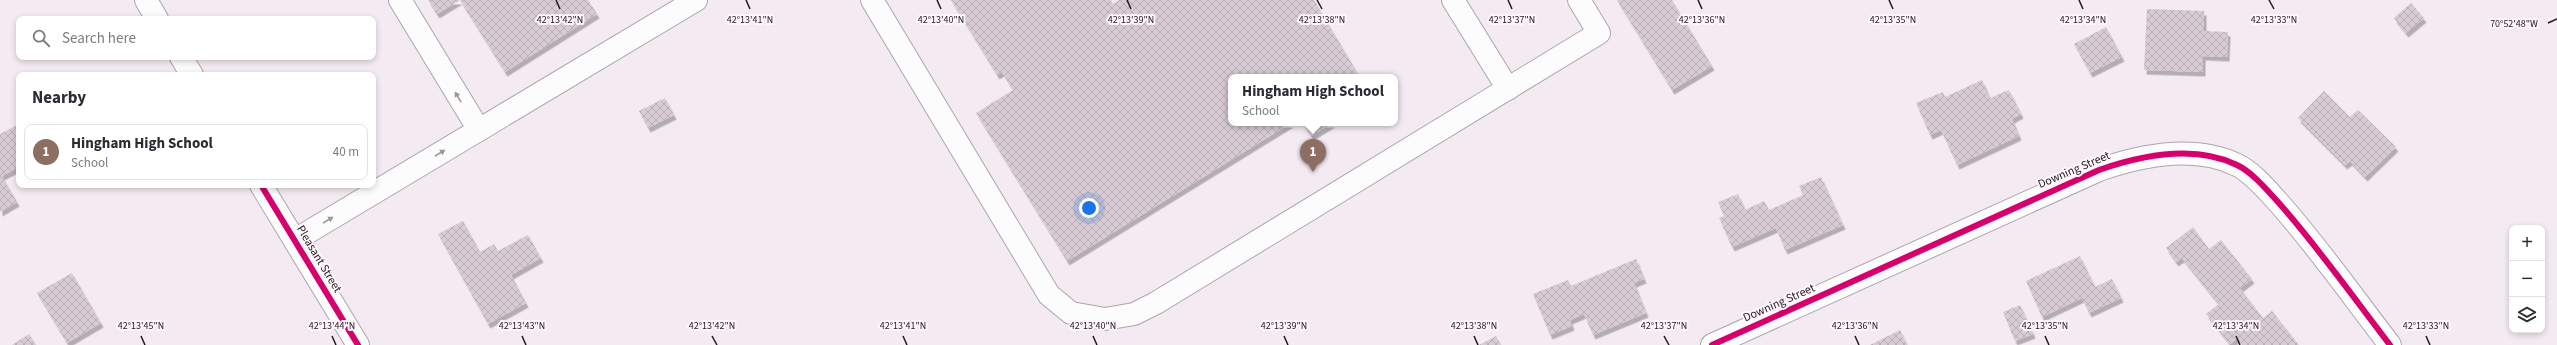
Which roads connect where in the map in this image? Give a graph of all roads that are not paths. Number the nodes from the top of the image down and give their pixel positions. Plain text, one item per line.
1 (400, 0) edge
2 (696, 0) edge
3 (872, 0) edge
4 (1453, 0) edge
5 (1579, 0) edge
6 (183, 60) edge
7 (190, 72) edge
8 (1508, 89) junction
9 (479, 130) junction
10 (263, 188) edge
11 (295, 240) junction
12 (358, 345) edge
13 (1712, 345) edge
14 (2390, 345) edge

9 -> 1 street
2 - 9 street
3 - 8 street
4 - 8 street
5 - 8 street
6 - 7 street
11 -> 9 street
10 - 11 street, Pleasant Street
11 - 12 street, Pleasant Street
13 - 14 street, Downing Street

